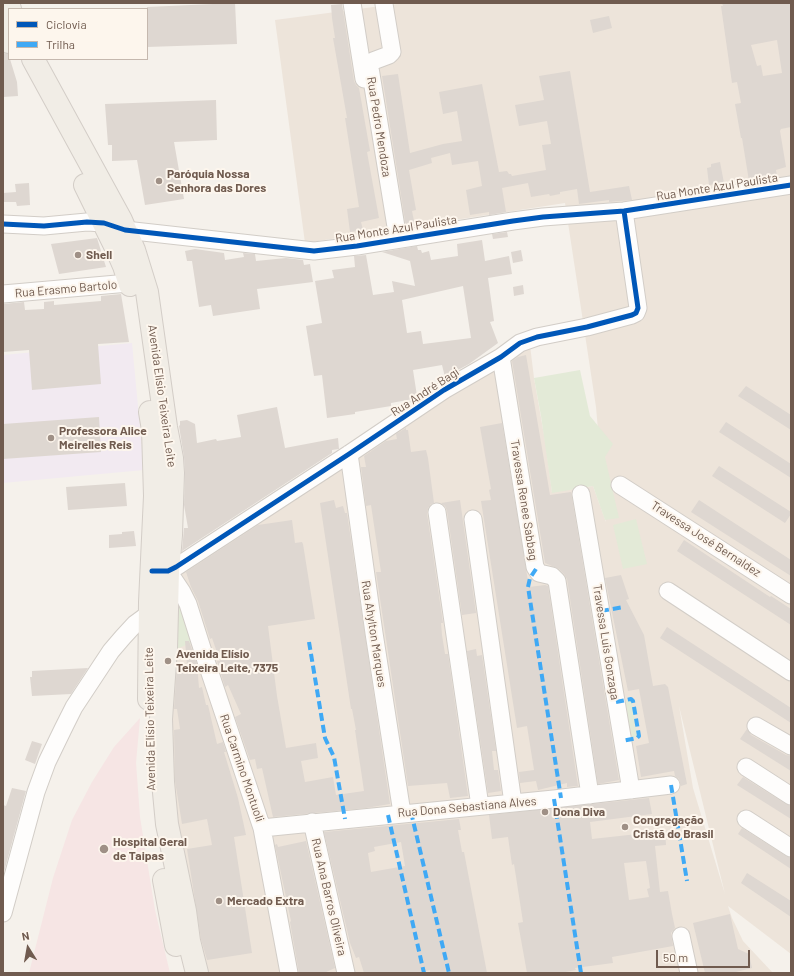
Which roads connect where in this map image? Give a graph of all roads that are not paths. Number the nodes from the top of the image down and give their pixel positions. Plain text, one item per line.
1 (352, 3) edge
2 (384, 4) edge
3 (3, 28) edge
4 (8, 40) edge
5 (17, 60) edge
6 (34, 60) edge
7 (791, 185) edge
8 (624, 211) junction
9 (104, 222) junction
10 (3, 224) edge
11 (125, 230) junction
12 (393, 240) junction
13 (137, 282) junction
14 (3, 294) edge
15 (501, 357) junction
16 (349, 454) junction
17 (620, 484) dead end
18 (582, 494) dead end
19 (437, 512) dead end
20 (473, 519) dead end
21 (160, 571) junction
22 (668, 591) dead end
23 (791, 595) edge
24 (158, 613) junction
25 (791, 672) edge
26 (756, 726) dead end
27 (791, 746) edge
28 (746, 767) dead end
29 (671, 785) dead end
30 (631, 790) junction
31 (590, 795) junction
32 (791, 796) edge
33 (513, 803) junction
34 (480, 806) junction
35 (402, 813) junction
36 (746, 819) dead end
37 (312, 822) junction
38 (262, 828) junction
39 (791, 848) edge
40 (3, 913) edge
41 (681, 936) dead end
42 (182, 973) edge
43 (196, 973) edge
44 (289, 973) edge
45 (346, 973) edge
46 (689, 973) edge

1 - 12 street, Rua Pedro Mendoza
2 - 12 street, Rua Pedro Mendoza
3 - 4 main road
5 - 9 main road, Avenida Elísio Teixeira Leite
6 - 11 main road, Avenida Elísio Teixeira Leite
7 - 8 street, Rua Monte Azul Paulista
8 - 12 street, Rua Monte Azul Paulista
8 - 15 street, Rua André Bagi
9 - 10 street, Rua Monte Azul Paulista
9 - 11 street, Rua Monte Azul Paulista
9 - 13 main road, Avenida Elísio Teixeira Leite
11 - 12 street, Rua Monte Azul Paulista
11 - 13 main road, Avenida Elísio Teixeira Leite
13 - 14 street, Rua Erasmo Bartolo
13 - 21 main road, Avenida Elísio Teixeira Leite
15 - 16 street, Rua André Bagi
15 - 31 street, Travessa Renee Sabbag
16 - 21 street, Rua André Bagi
16 - 35 street, Rua Ahylton Marques
17 - 23 street, Travessa José Bernaldez
18 - 30 street, Travessa Luis Gonzaga
19 - 34 street
20 - 33 street
21 - 24 main road, Avenida Elísio Teixeira Leite
21 - 38 street, Rua Carmino Montuoli
22 - 25 street
24 - 40 street
24 - 42 main road, Avenida Elísio Teixeira Leite
24 - 43 main road, Avenida Elísio Teixeira Leite
26 - 27 street
28 - 32 street
29 - 30 street, Rua Dona Sebastiana Alves
30 - 31 street, Rua Dona Sebastiana Alves
31 - 33 street, Rua Dona Sebastiana Alves
33 - 34 street, Rua Dona Sebastiana Alves
34 - 35 street, Rua Dona Sebastiana Alves
35 - 37 street, Rua Dona Sebastiana Alves
36 - 39 street
37 - 38 street, Rua Dona Sebastiana Alves
37 - 45 street, Rua Ana Barros Oliveira
38 - 44 street, Rua Carmino Montuoli
41 - 46 street

